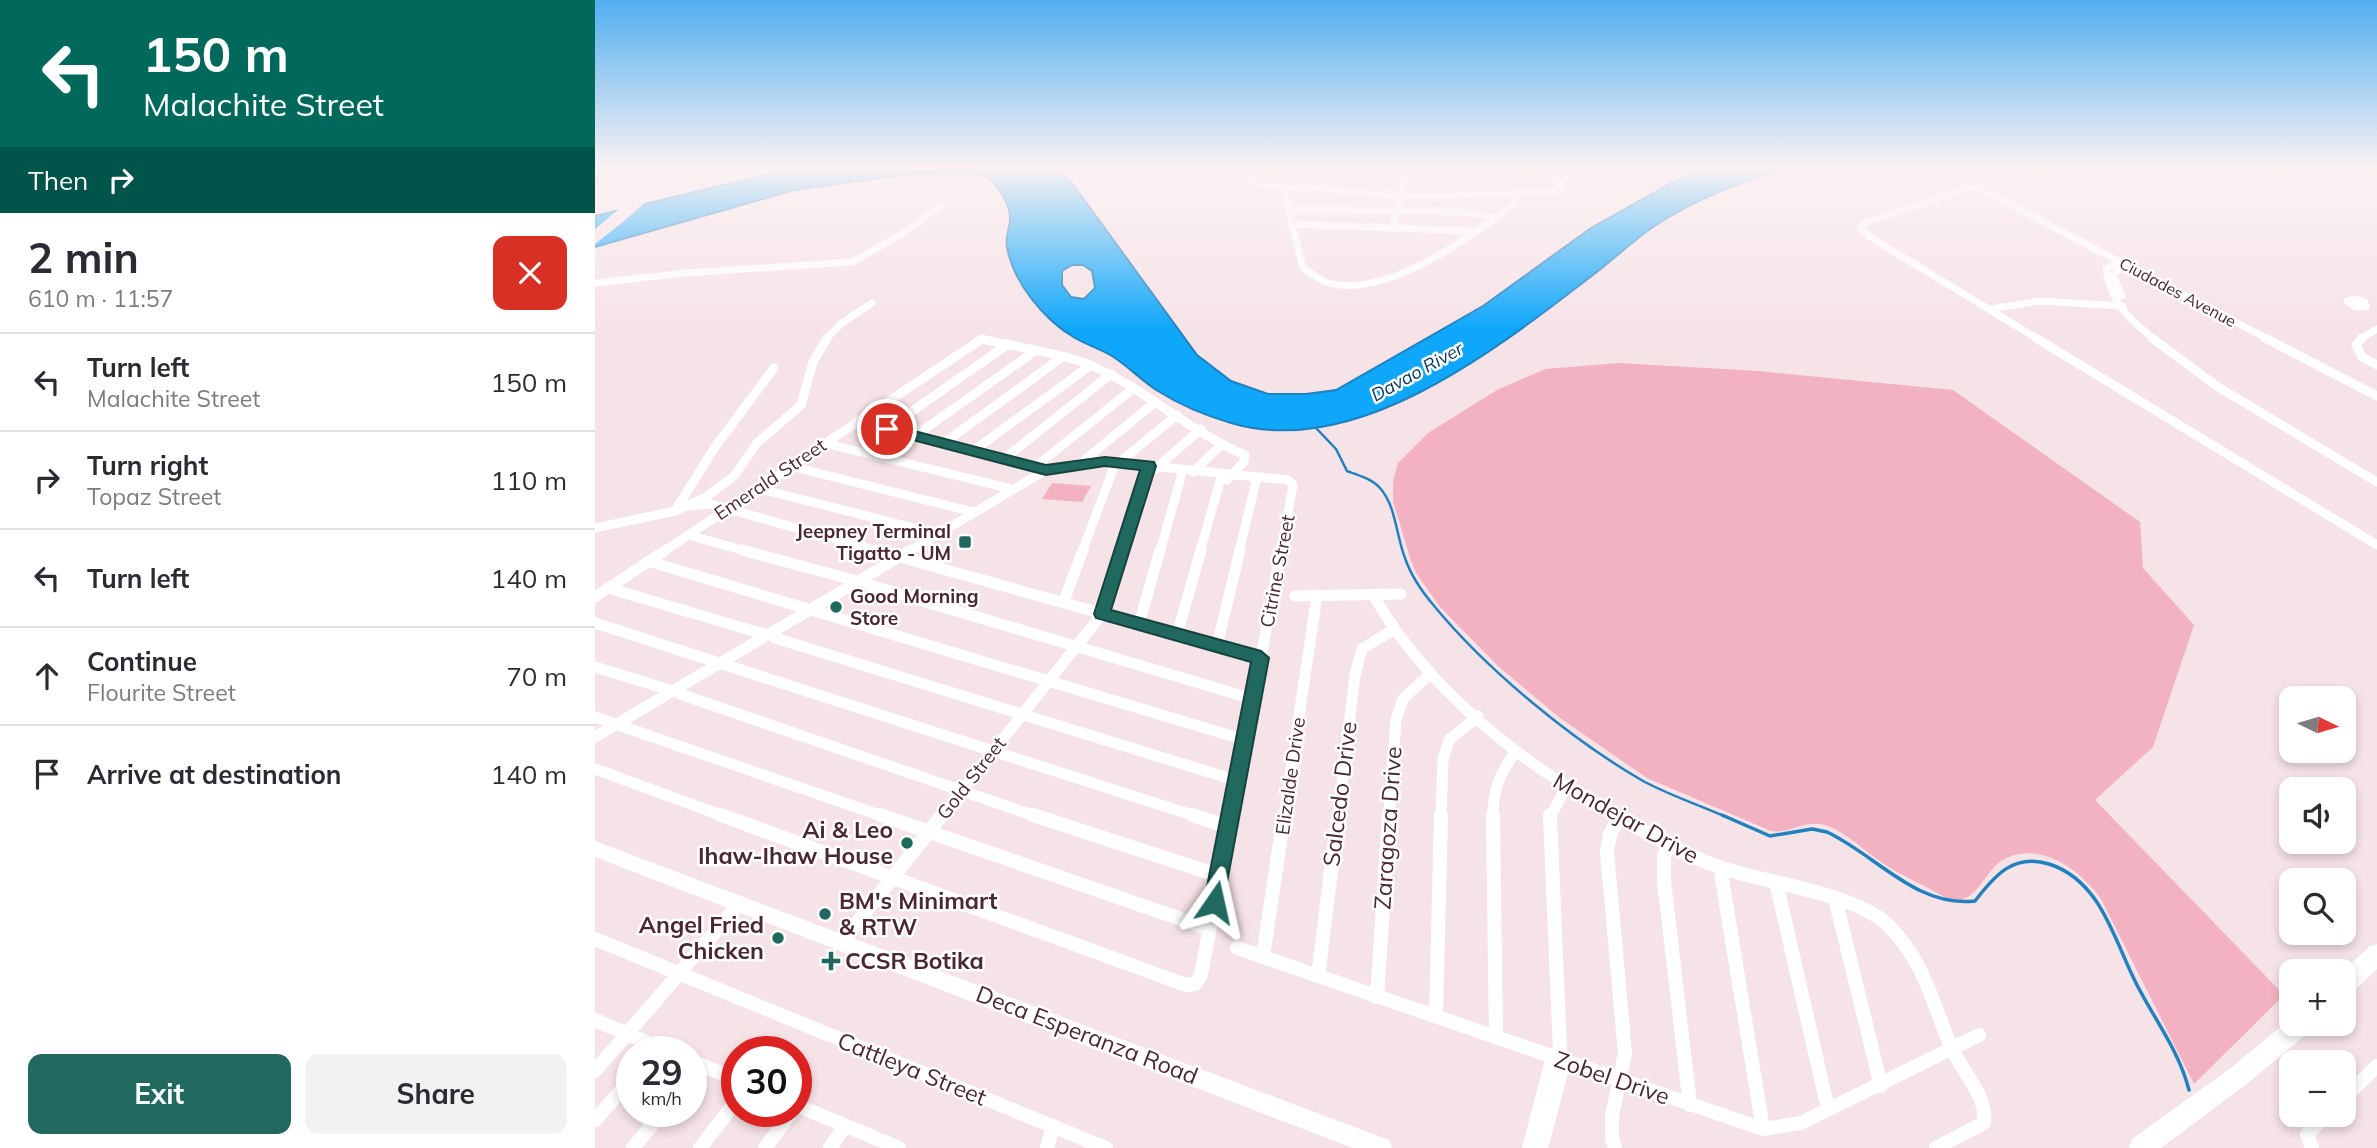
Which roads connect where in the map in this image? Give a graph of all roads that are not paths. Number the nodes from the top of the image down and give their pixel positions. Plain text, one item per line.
1 (918, 223) edge
2 (1394, 223) edge
3 (1487, 223) edge
4 (1865, 223) edge
5 (2050, 223) edge
6 (1290, 224) joint
7 (1393, 228) junction
8 (1473, 232) junction
9 (2126, 262) junction
10 (596, 284) edge
11 (872, 303) dead end
12 (2126, 307) junction
13 (2367, 307) dead end
14 (1990, 309) junction
15 (2377, 312) edge
16 (2377, 329) edge
17 (1008, 344) junction
18 (1035, 351) junction
19 (1061, 358) junction
20 (1091, 365) junction
21 (2377, 365) edge
22 (774, 368) dead end
23 (1111, 374) junction
24 (1134, 388) junction
25 (2377, 390) edge
26 (2377, 396) edge
27 (1154, 403) junction
28 (2248, 403) junction
29 (1177, 415) junction
30 (857, 421) junction
31 (887, 429) junction
32 (1201, 429) junction
33 (915, 436) junction
34 (824, 443) junction
35 (944, 443) junction
36 (1221, 445) junction
37 (973, 451) junction
38 (1004, 459) junction
39 (1079, 464) junction
40 (1117, 465) junction
41 (790, 466) junction
42 (1035, 467) junction
43 (1151, 468) junction
44 (1046, 470) junction
45 (1187, 473) junction
46 (2377, 475) edge
47 (1225, 477) junction
48 (1257, 480) junction
49 (2377, 482) edge
50 (757, 488) junction
51 (1012, 489) junction
52 (689, 506) junction
53 (724, 510) junction
54 (675, 512) junction
55 (974, 512) junction
56 (595, 528) edge
57 (937, 534) junction
58 (688, 535) junction
59 (2377, 545) edge
60 (902, 559) junction
61 (648, 561) junction
62 (861, 583) junction
63 (608, 588) junction
64 (1401, 594) dead end
65 (1317, 595) junction
66 (1374, 595) junction
67 (1295, 596) dead end
68 (595, 597) edge
69 (1063, 603) junction
70 (817, 609) junction
71 (1102, 614) junction
72 (595, 623) edge
73 (1139, 624) junction
74 (1393, 629) junction
75 (1177, 635) junction
76 (771, 636) junction
77 (1217, 646) junction
78 (1075, 648) junction
79 (1261, 658) junction
80 (722, 665) junction
81 (595, 667) edge
82 (1430, 674) junction
83 (1048, 682) junction
84 (676, 692) junction
85 (1253, 699) junction
86 (1021, 715) junction
87 (1478, 716) junction
88 (595, 717) edge
89 (621, 725) junction
90 (595, 737) edge
91 (1245, 740) junction
92 (595, 744) edge
93 (992, 752) junction
94 (1515, 753) junction
95 (595, 769) edge
96 (1238, 781) junction
97 (1566, 788) junction
98 (961, 792) junction
99 (1619, 819) junction
100 (1229, 827) junction
101 (929, 832) junction
102 (1668, 845) junction
103 (595, 849) edge
104 (1720, 867) junction
105 (1220, 876) junction
106 (893, 877) junction
107 (1776, 882) junction
108 (1835, 898) junction
109 (739, 904) junction
110 (1210, 929) junction
111 (595, 939) edge
112 (841, 943) junction
113 (1237, 948) dead end
114 (2377, 955) edge
115 (1263, 957) junction
116 (679, 974) junction
117 (2356, 974) edge
118 (1318, 976) junction
119 (1377, 996) junction
120 (1436, 1017) junction
121 (596, 1021) edge
122 (627, 1034) junction
123 (1979, 1035) dead end
124 (631, 1036) edge
125 (2287, 1036) edge
126 (1496, 1038) junction
127 (1952, 1049) junction
128 (1559, 1057) junction
129 (2377, 1066) edge
130 (595, 1071) edge
131 (1622, 1082) junction
132 (1881, 1086) junction
133 (2356, 1086) edge
134 (616, 1096) edge
135 (1690, 1105) junction
136 (1828, 1110) junction
137 (812, 1113) edge
138 (1543, 1119) junction
139 (595, 1120) edge
140 (721, 1121) edge
141 (845, 1126) junction
142 (1053, 1126) junction
143 (650, 1127) edge
144 (780, 1127) edge
145 (1763, 1129) junction
146 (633, 1148) edge
147 (700, 1148) edge
148 (765, 1148) edge
149 (830, 1148) edge
150 (899, 1148) edge
151 (1047, 1148) edge
152 (1107, 1148) edge
153 (1381, 1148) edge
154 (1529, 1148) edge
155 (1541, 1148) edge
156 (1615, 1148) edge
157 (1936, 1148) edge
158 (2143, 1148) edge

1 - 10 street
2 - 7 street
3 - 8 street
4 - 14 street
5 - 9 street, Ciudades Avenue
6 - 7 street
6 - 8 street
7 - 8 street
9 - 12 street
9 - 25 street, Ciudades Avenue
9 - 26 street, Ciudades Avenue
11 - 52 street
12 - 14 street
12 - 28 street
13 - 15 street
14 - 59 street
16 - 21 street
17 - 18 street
17 - 30 street, Emerald Street
17 - 31 street
18 - 19 street
18 - 33 street
19 - 20 street
19 - 35 street
20 - 23 street
20 - 37 street
22 - 54 street
23 - 24 street
23 - 38 street
24 - 27 street
24 - 42 street
27 - 29 street
27 - 39 street
28 - 46 street
28 - 49 street
29 - 32 street
29 - 40 street
30 - 31 street
30 - 34 street, Emerald Street
31 - 33 street
32 - 36 street
32 - 43 street
33 - 35 street
34 - 41 street, Emerald Street
34 - 51 street
35 - 37 street
36 - 45 street
36 - 47 street
37 - 38 street
38 - 42 street
39 - 40 street
39 - 44 street
40 - 43 street
40 - 60 street
40 - 69 street
41 - 50 street, Emerald Street
41 - 55 street
42 - 44 street
43 - 45 street
43 - 71 street
44 - 51 street
45 - 47 street
45 - 73 street
47 - 48 street
47 - 75 street
48 - 77 street
48 - 79 street, Citrine Street
50 - 53 street, Emerald Street
50 - 57 street
51 - 55 street
52 - 53 street
52 - 54 street
53 - 58 street, Emerald Street
53 - 60 street
54 - 56 street
55 - 57 street
57 - 60 street
58 - 61 street, Emerald Street
58 - 62 street
60 - 62 street
60 - 69 street
61 - 63 street, Emerald Street
61 - 70 street
62 - 70 street
62 - 78 street
63 - 68 street, Emerald Street
63 - 76 street
64 - 66 street
65 - 66 street
65 - 67 street
65 - 115 street, Elizalde Drive
66 - 74 street, Mondejar Drive
69 - 71 street
70 - 76 street
70 - 83 street
71 - 73 street
71 - 78 street, Gold Street
72 - 80 street
73 - 75 street
74 - 82 street, Mondejar Drive
74 - 118 street, Salcedo Drive
75 - 77 street
76 - 80 street
76 - 86 street
77 - 79 street
78 - 83 street, Gold Street
78 - 85 street
79 - 85 street, Citrine Street
80 - 84 street
80 - 93 street
81 - 84 street
82 - 87 street, Mondejar Drive
82 - 119 street, Zaragoza Drive
83 - 86 street, Gold Street
83 - 91 street
84 - 89 street
84 - 98 street
85 - 91 street, Citrine Street
86 - 93 street, Gold Street
86 - 96 street
87 - 94 street, Mondejar Drive
87 - 120 street
88 - 89 street
89 - 90 street
89 - 92 street
89 - 101 street
91 - 96 street, Citrine Street
93 - 98 street, Gold Street
93 - 100 street
94 - 97 street, Mondejar Drive
94 - 126 street
95 - 106 street
96 - 100 street, Citrine Street
97 - 99 street, Mondejar Drive
97 - 128 street
98 - 101 street, Gold Street
98 - 105 street
99 - 102 street, Mondejar Drive
99 - 131 street
100 - 105 street, Citrine Street
101 - 106 street, Gold Street
101 - 110 street
102 - 104 street, Mondejar Drive
102 - 135 street
103 - 109 street, Deca Esperanza Road
104 - 107 street, Mondejar Drive
104 - 145 street
105 - 110 street, Citrine Street
106 - 110 street, Citrine Street
106 - 112 street, Gold Street
107 - 108 street, Mondejar Drive
107 - 136 street
108 - 127 street, Mondejar Drive
108 - 132 street
109 - 112 street, Deca Esperanza Road
109 - 116 street
111 - 116 street, Cattleya Street
112 - 153 street, Deca Esperanza Road
113 - 115 street, Zobel Drive
114 - 117 main road
115 - 118 street, Zobel Drive
116 - 122 street
116 - 142 street, Cattleya Street
118 - 119 street, Zobel Drive
119 - 120 street, Zobel Drive
120 - 126 street, Zobel Drive
121 - 122 street
122 - 124 street
122 - 130 street
123 - 127 street, Zobel Drive
125 - 158 main road
126 - 128 street, Zobel Drive
127 - 132 street, Zobel Drive
127 - 157 street, Mondejar Drive
128 - 131 street, Zobel Drive
128 - 138 street
129 - 133 street
131 - 135 street, Zobel Drive
131 - 156 street
132 - 136 street, Zobel Drive
134 - 139 street
135 - 145 street, Zobel Drive
136 - 145 street, Zobel Drive
137 - 141 street
138 - 154 street
138 - 155 street
140 - 147 street
141 - 149 street
141 - 150 street
142 - 151 street
142 - 152 street, Cattleya Street
143 - 146 street
144 - 148 street

